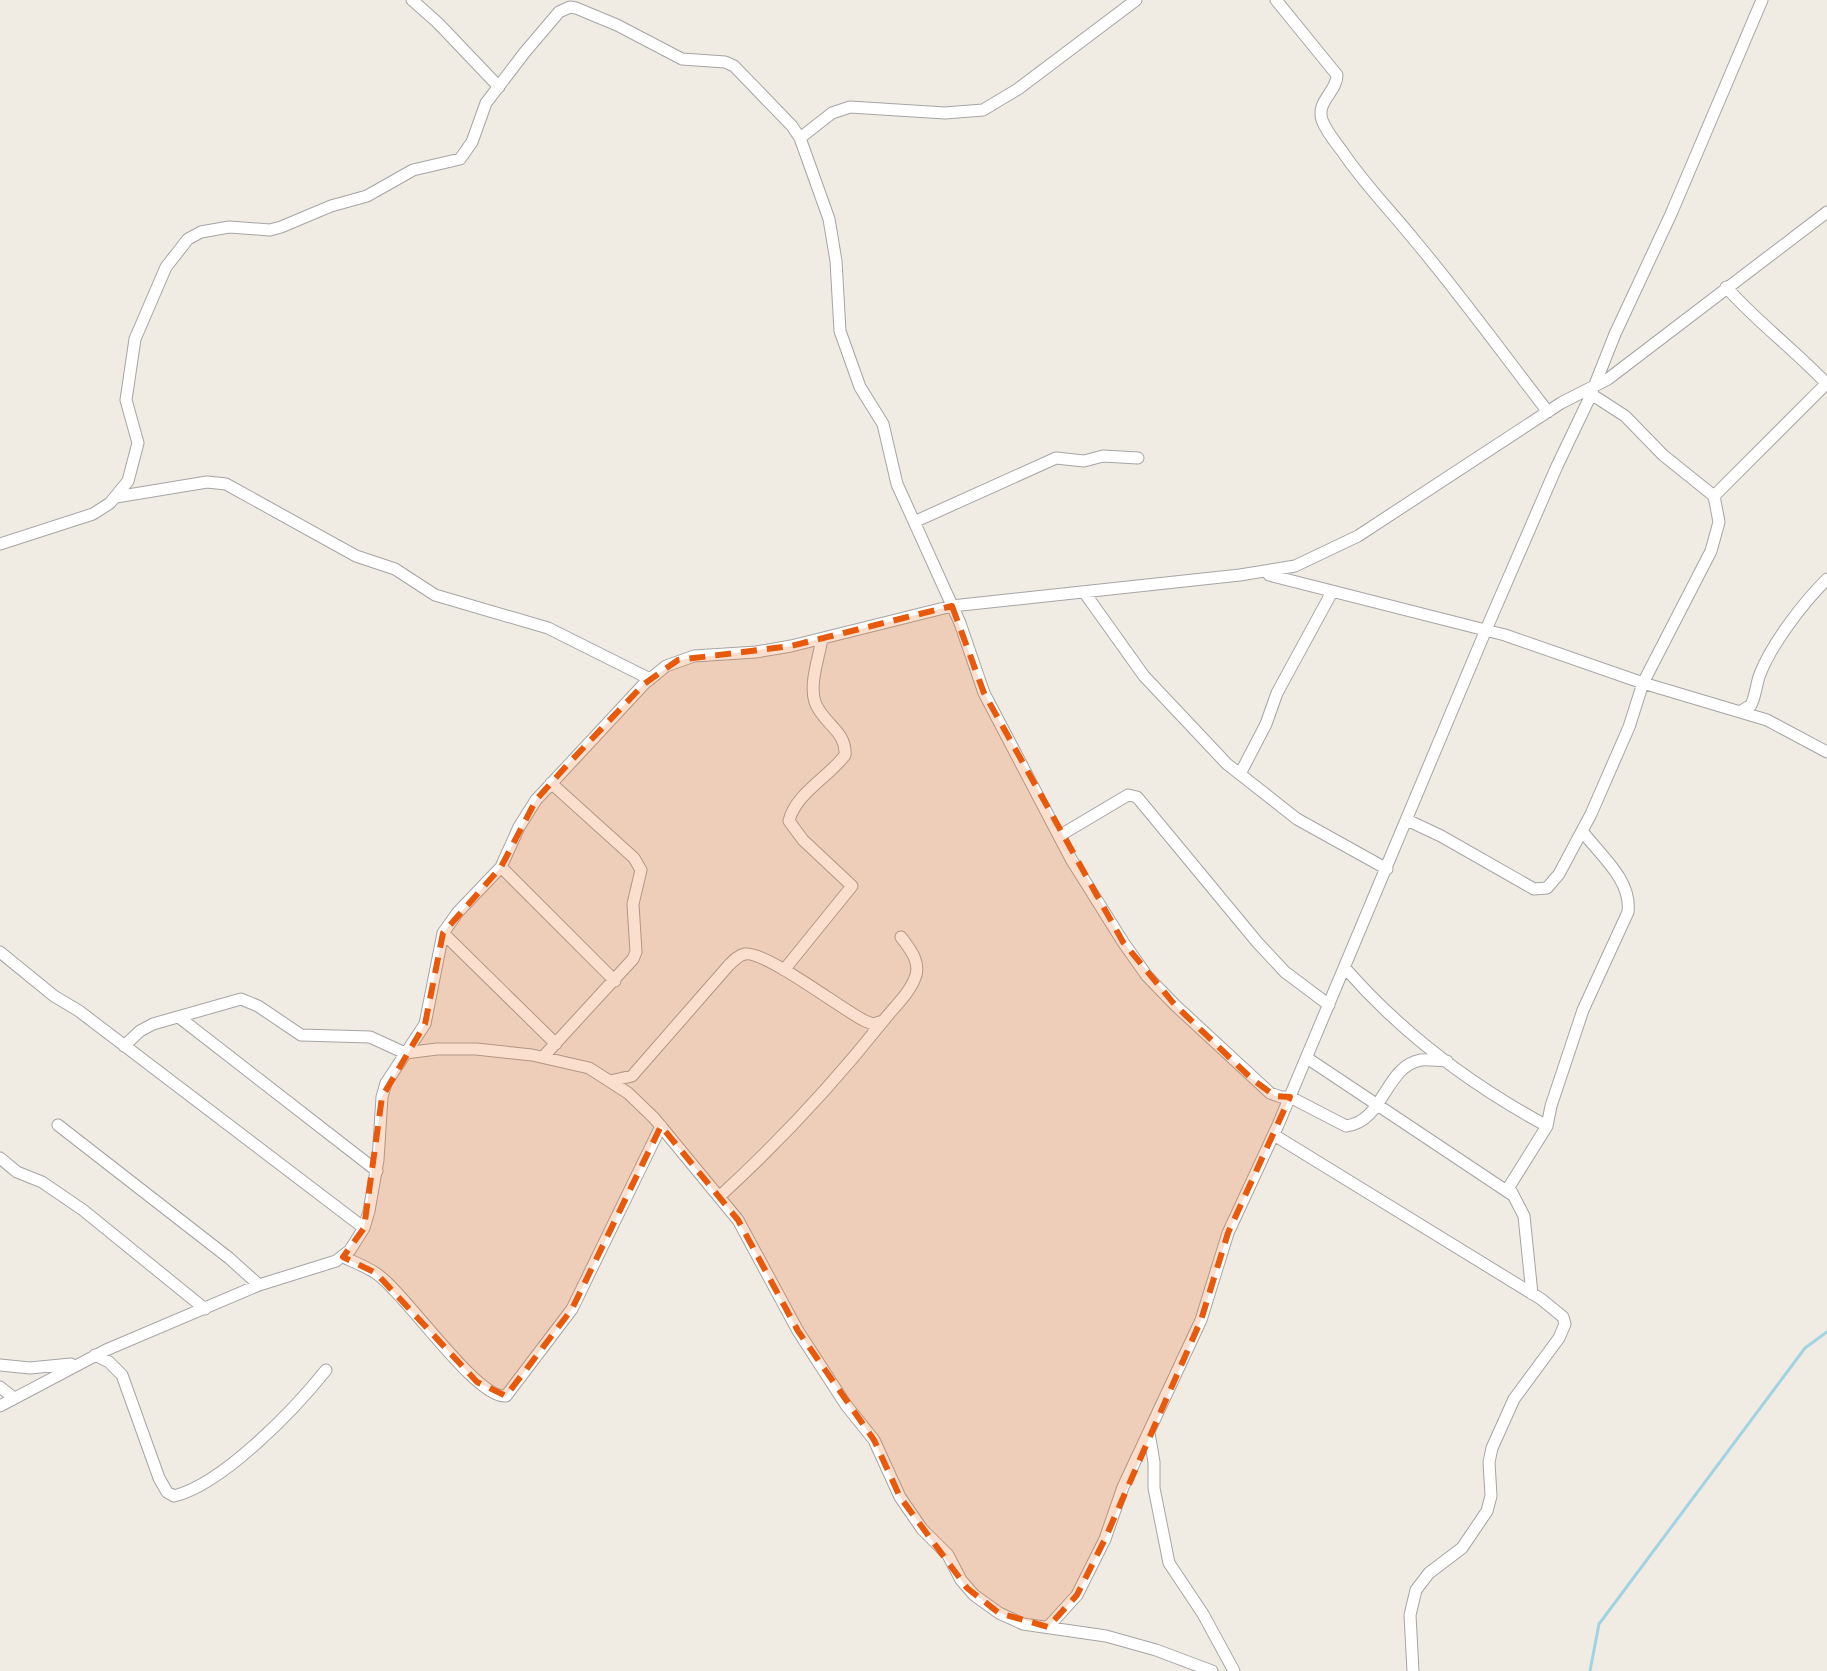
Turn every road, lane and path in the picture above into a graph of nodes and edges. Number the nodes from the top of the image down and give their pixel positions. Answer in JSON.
{"nodes":[{"id":1,"x":412,"y":0,"type":"edge"},
{"id":2,"x":563,"y":0,"type":"edge"},
{"id":3,"x":1136,"y":0,"type":"edge"},
{"id":4,"x":1276,"y":0,"type":"edge"},
{"id":5,"x":1762,"y":0,"type":"edge"},
{"id":6,"x":576,"y":8,"type":"junction"},
{"id":7,"x":499,"y":87,"type":"junction"},
{"id":8,"x":800,"y":138,"type":"junction"},
{"id":9,"x":1827,"y":212,"type":"edge"},
{"id":10,"x":1726,"y":287,"type":"junction"},
{"id":11,"x":1827,"y":384,"type":"edge"},
{"id":12,"x":1593,"y":390,"type":"junction"},
{"id":13,"x":1548,"y":412,"type":"junction"},
{"id":14,"x":1138,"y":458,"type":"dead end"},
{"id":15,"x":1714,"y":496,"type":"junction"},
{"id":16,"x":116,"y":497,"type":"junction"},
{"id":17,"x":914,"y":522,"type":"junction"},
{"id":18,"x":0,"y":544,"type":"edge"},
{"id":19,"x":1256,"y":573,"type":"junction"},
{"id":20,"x":1827,"y":579,"type":"edge"},
{"id":21,"x":1084,"y":592,"type":"junction"},
{"id":22,"x":1332,"y":592,"type":"junction"},
{"id":23,"x":952,"y":606,"type":"junction"},
{"id":24,"x":1485,"y":632,"type":"junction"},
{"id":25,"x":822,"y":639,"type":"junction"},
{"id":26,"x":650,"y":679,"type":"junction"},
{"id":27,"x":1643,"y":683,"type":"junction"},
{"id":28,"x":1740,"y":712,"type":"junction"},
{"id":29,"x":1827,"y":752,"type":"edge"},
{"id":30,"x":1240,"y":774,"type":"junction"},
{"id":31,"x":551,"y":783,"type":"junction"},
{"id":32,"x":1407,"y":820,"type":"junction"},
{"id":33,"x":1582,"y":831,"type":"junction"},
{"id":34,"x":1059,"y":836,"type":"junction"},
{"id":35,"x":501,"y":867,"type":"junction"},
{"id":36,"x":1387,"y":869,"type":"junction"},
{"id":37,"x":443,"y":933,"type":"junction"},
{"id":38,"x":901,"y":937,"type":"dead end"},
{"id":39,"x":0,"y":952,"type":"edge"},
{"id":40,"x":1345,"y":968,"type":"junction"},
{"id":41,"x":784,"y":970,"type":"junction"},
{"id":42,"x":615,"y":981,"type":"junction"},
{"id":43,"x":1329,"y":1005,"type":"junction"},
{"id":44,"x":180,"y":1018,"type":"junction"},
{"id":45,"x":883,"y":1021,"type":"junction"},
{"id":46,"x":556,"y":1044,"type":"junction"},
{"id":47,"x":124,"y":1046,"type":"junction"},
{"id":48,"x":405,"y":1053,"type":"junction"},
{"id":49,"x":543,"y":1057,"type":"junction"},
{"id":50,"x":1307,"y":1058,"type":"junction"},
{"id":51,"x":1447,"y":1061,"type":"junction"},
{"id":52,"x":610,"y":1081,"type":"junction"},
{"id":53,"x":1290,"y":1097,"type":"junction"},
{"id":54,"x":1377,"y":1105,"type":"junction"},
{"id":55,"x":58,"y":1125,"type":"dead end"},
{"id":56,"x":661,"y":1126,"type":"junction"},
{"id":57,"x":1547,"y":1126,"type":"junction"},
{"id":58,"x":1274,"y":1135,"type":"junction"},
{"id":59,"x":0,"y":1158,"type":"edge"},
{"id":60,"x":377,"y":1171,"type":"junction"},
{"id":61,"x":1511,"y":1194,"type":"junction"},
{"id":62,"x":720,"y":1196,"type":"junction"},
{"id":63,"x":364,"y":1228,"type":"junction"},
{"id":64,"x":343,"y":1257,"type":"junction"},
{"id":65,"x":259,"y":1285,"type":"junction"},
{"id":66,"x":1532,"y":1294,"type":"junction"},
{"id":67,"x":205,"y":1309,"type":"junction"},
{"id":68,"x":95,"y":1355,"type":"junction"},
{"id":69,"x":76,"y":1363,"type":"junction"},
{"id":70,"x":0,"y":1365,"type":"edge"},
{"id":71,"x":326,"y":1370,"type":"dead end"},
{"id":72,"x":0,"y":1387,"type":"edge"},
{"id":73,"x":14,"y":1398,"type":"junction"},
{"id":74,"x":0,"y":1406,"type":"edge"},
{"id":75,"x":1149,"y":1433,"type":"junction"},
{"id":76,"x":1048,"y":1627,"type":"junction"},
{"id":77,"x":1212,"y":1671,"type":"edge"},
{"id":78,"x":1234,"y":1671,"type":"edge"},
{"id":79,"x":1413,"y":1671,"type":"edge"}],
"edges":[{"from":1,"to":7,"type":"street"},
{"from":2,"to":6,"type":"street"},
{"from":3,"to":8,"type":"street"},
{"from":4,"to":13,"type":"street"},
{"from":5,"to":12,"type":"street"},
{"from":6,"to":7,"type":"street"},
{"from":6,"to":8,"type":"street"},
{"from":7,"to":16,"type":"street"},
{"from":8,"to":17,"type":"street"},
{"from":9,"to":10,"type":"street"},
{"from":10,"to":11,"type":"street"},
{"from":10,"to":12,"type":"street"},
{"from":11,"to":15,"type":"street"},
{"from":12,"to":13,"type":"street"},
{"from":12,"to":15,"type":"street"},
{"from":12,"to":24,"type":"street"},
{"from":13,"to":19,"type":"street"},
{"from":14,"to":17,"type":"street"},
{"from":15,"to":27,"type":"street"},
{"from":16,"to":18,"type":"street"},
{"from":16,"to":26,"type":"street"},
{"from":17,"to":23,"type":"street"},
{"from":19,"to":21,"type":"street"},
{"from":19,"to":22,"type":"street"},
{"from":20,"to":28,"type":"street"},
{"from":21,"to":23,"type":"street"},
{"from":21,"to":30,"type":"street"},
{"from":22,"to":24,"type":"street"},
{"from":22,"to":30,"type":"street"},
{"from":23,"to":25,"type":"street"},
{"from":23,"to":34,"type":"street"},
{"from":24,"to":27,"type":"street"},
{"from":24,"to":32,"type":"street"},
{"from":25,"to":26,"type":"street"},
{"from":25,"to":41,"type":"street"},
{"from":26,"to":31,"type":"street"},
{"from":27,"to":28,"type":"street"},
{"from":27,"to":33,"type":"street"},
{"from":28,"to":29,"type":"street"},
{"from":30,"to":36,"type":"street"},
{"from":31,"to":35,"type":"street"},
{"from":31,"to":42,"type":"street"},
{"from":32,"to":33,"type":"street"},
{"from":32,"to":36,"type":"street"},
{"from":33,"to":57,"type":"street"},
{"from":34,"to":43,"type":"street"},
{"from":34,"to":53,"type":"street"},
{"from":35,"to":37,"type":"street"},
{"from":35,"to":42,"type":"street"},
{"from":36,"to":40,"type":"street"},
{"from":37,"to":46,"type":"street"},
{"from":37,"to":48,"type":"street"},
{"from":38,"to":45,"type":"street"},
{"from":39,"to":47,"type":"street"},
{"from":40,"to":43,"type":"street"},
{"from":40,"to":51,"type":"street"},
{"from":41,"to":45,"type":"street"},
{"from":41,"to":52,"type":"street"},
{"from":42,"to":46,"type":"street"},
{"from":43,"to":50,"type":"street"},
{"from":44,"to":47,"type":"street"},
{"from":44,"to":48,"type":"street"},
{"from":44,"to":60,"type":"street"},
{"from":45,"to":62,"type":"street"},
{"from":46,"to":49,"type":"street"},
{"from":47,"to":63,"type":"street"},
{"from":48,"to":49,"type":"street"},
{"from":48,"to":60,"type":"street"},
{"from":49,"to":52,"type":"street"},
{"from":50,"to":53,"type":"street"},
{"from":50,"to":54,"type":"street"},
{"from":51,"to":54,"type":"street"},
{"from":51,"to":57,"type":"street"},
{"from":52,"to":56,"type":"street"},
{"from":53,"to":54,"type":"street"},
{"from":53,"to":58,"type":"street"},
{"from":54,"to":61,"type":"street"},
{"from":55,"to":65,"type":"street"},
{"from":56,"to":62,"type":"street"},
{"from":56,"to":64,"type":"street"},
{"from":57,"to":61,"type":"street"},
{"from":58,"to":66,"type":"street"},
{"from":58,"to":75,"type":"street"},
{"from":59,"to":67,"type":"street"},
{"from":60,"to":63,"type":"street"},
{"from":61,"to":66,"type":"street"},
{"from":62,"to":76,"type":"street"},
{"from":63,"to":64,"type":"street"},
{"from":64,"to":65,"type":"street"},
{"from":65,"to":67,"type":"street"},
{"from":66,"to":79,"type":"street"},
{"from":67,"to":68,"type":"street"},
{"from":68,"to":69,"type":"street"},
{"from":68,"to":71,"type":"street"},
{"from":69,"to":70,"type":"street"},
{"from":69,"to":73,"type":"street"},
{"from":72,"to":73,"type":"street"},
{"from":73,"to":74,"type":"street"},
{"from":75,"to":76,"type":"street"},
{"from":75,"to":78,"type":"street"},
{"from":76,"to":77,"type":"street"}]}
